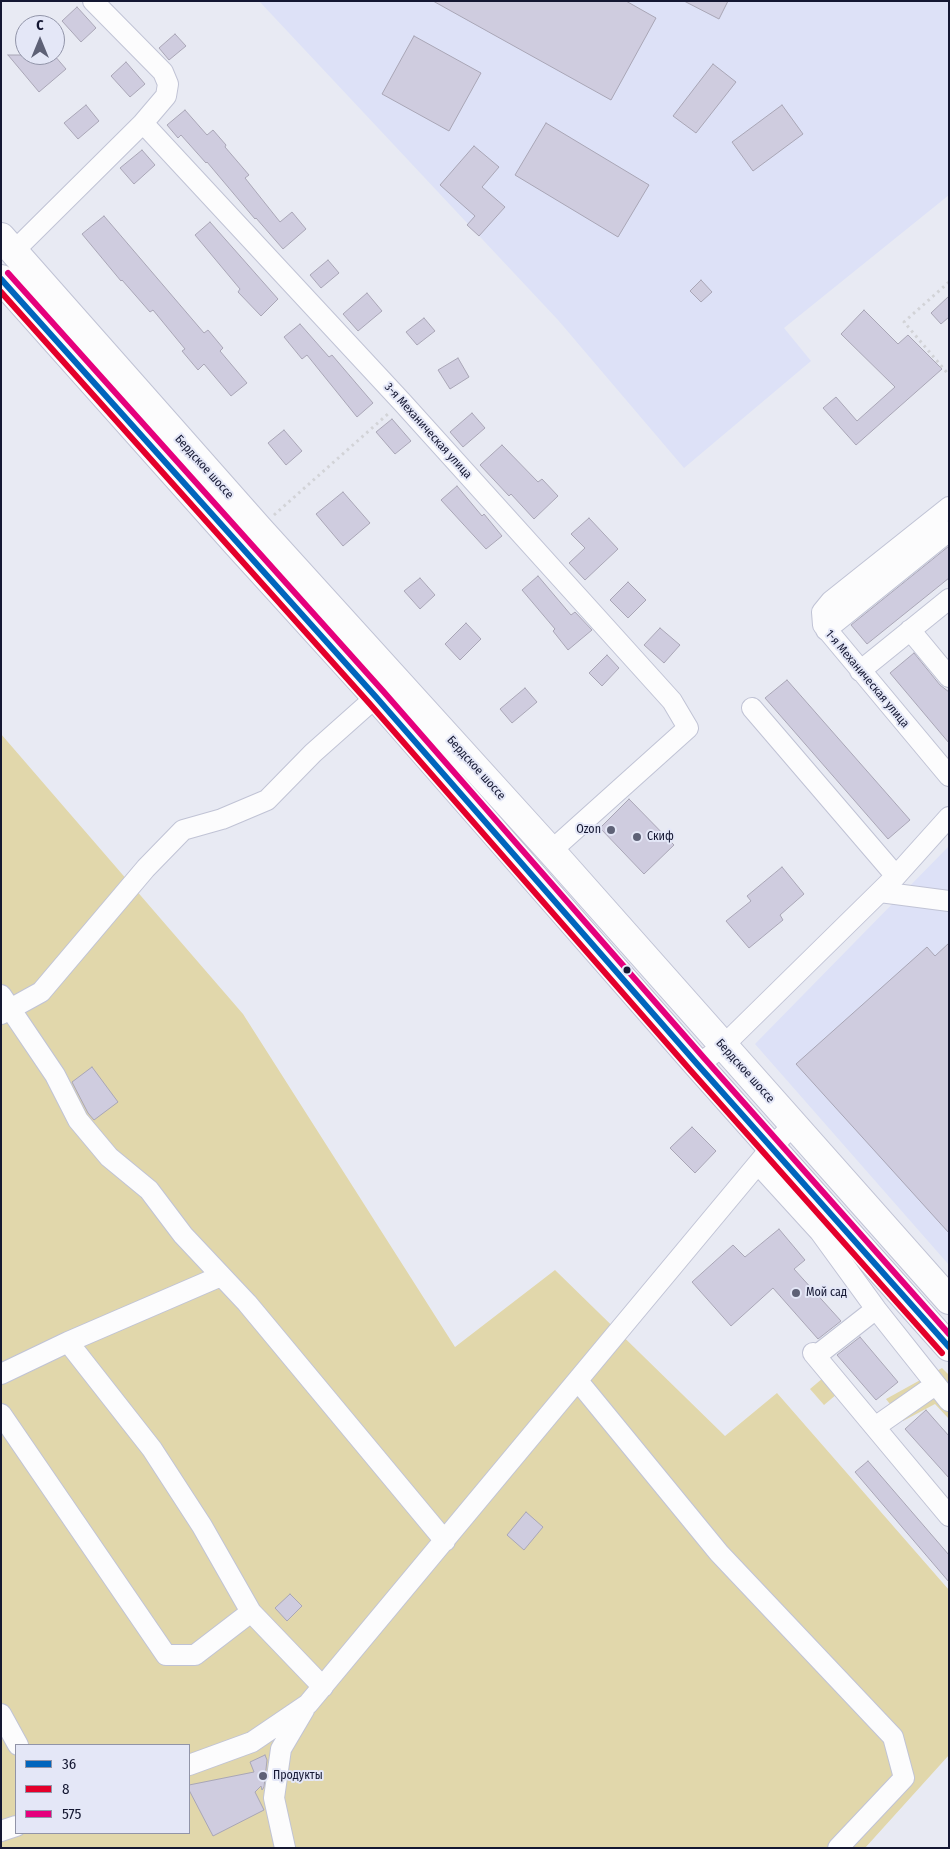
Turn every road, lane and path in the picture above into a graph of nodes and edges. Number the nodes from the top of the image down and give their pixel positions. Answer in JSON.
{"nodes":[{"id":1,"x":92,"y":1,"type":"edge"},
{"id":2,"x":143,"y":123,"type":"junction"},
{"id":3,"x":7,"y":244,"type":"edge"},
{"id":4,"x":1,"y":279,"type":"edge"},
{"id":5,"x":949,"y":282,"type":"edge"},
{"id":6,"x":949,"y":375,"type":"edge"},
{"id":7,"x":402,"y":402,"type":"junction"},
{"id":8,"x":947,"y":512,"type":"edge"},
{"id":9,"x":259,"y":529,"type":"junction"},
{"id":10,"x":949,"y":531,"type":"edge"},
{"id":11,"x":949,"y":599,"type":"edge"},
{"id":12,"x":826,"y":630,"type":"junction"},
{"id":13,"x":910,"y":630,"type":"junction"},
{"id":14,"x":860,"y":671,"type":"junction"},
{"id":15,"x":949,"y":676,"type":"edge"},
{"id":16,"x":376,"y":697,"type":"junction"},
{"id":17,"x":752,"y":708,"type":"dead end"},
{"id":18,"x":949,"y":776,"type":"edge"},
{"id":19,"x":949,"y":817,"type":"edge"},
{"id":20,"x":551,"y":851,"type":"junction"},
{"id":21,"x":896,"y":876,"type":"junction"},
{"id":22,"x":880,"y":892,"type":"junction"},
{"id":23,"x":949,"y":901,"type":"edge"},
{"id":24,"x":4,"y":1006,"type":"edge"},
{"id":25,"x":723,"y":1046,"type":"junction"},
{"id":26,"x":698,"y":1065,"type":"junction"},
{"id":27,"x":793,"y":1125,"type":"junction"},
{"id":28,"x":764,"y":1156,"type":"junction"},
{"id":29,"x":221,"y":1276,"type":"junction"},
{"id":30,"x":949,"y":1300,"type":"edge"},
{"id":31,"x":876,"y":1309,"type":"junction"},
{"id":32,"x":68,"y":1342,"type":"junction"},
{"id":33,"x":949,"y":1347,"type":"edge"},
{"id":34,"x":1,"y":1374,"type":"edge"},
{"id":35,"x":578,"y":1381,"type":"junction"},
{"id":36,"x":935,"y":1385,"type":"junction"},
{"id":37,"x":949,"y":1400,"type":"edge"},
{"id":38,"x":1,"y":1414,"type":"edge"},
{"id":39,"x":875,"y":1427,"type":"junction"},
{"id":40,"x":946,"y":1506,"type":"edge"},
{"id":41,"x":444,"y":1541,"type":"junction"},
{"id":42,"x":251,"y":1612,"type":"junction"},
{"id":43,"x":323,"y":1687,"type":"junction"},
{"id":44,"x":308,"y":1704,"type":"junction"},
{"id":45,"x":1,"y":1714,"type":"edge"},
{"id":46,"x":17,"y":1744,"type":"edge"},
{"id":47,"x":190,"y":1765,"type":"edge"},
{"id":48,"x":15,"y":1826,"type":"edge"},
{"id":49,"x":1,"y":1831,"type":"edge"},
{"id":50,"x":285,"y":1848,"type":"edge"},
{"id":51,"x":838,"y":1848,"type":"edge"}],
"edges":[{"from":1,"to":2,"type":"street"},
{"from":2,"to":3,"type":"street"},
{"from":2,"to":7,"type":"street","name":"3-я Механическая улица"},
{"from":3,"to":9,"type":"highway","name":"Бердское шоссе"},
{"from":4,"to":16,"type":"highway"},
{"from":5,"to":6,"type":"path"},
{"from":7,"to":9,"type":"path"},
{"from":7,"to":20,"type":"street","name":"3-я Механическая улица"},
{"from":8,"to":12,"type":"street","name":"1-я Механическая улица"},
{"from":9,"to":20,"type":"highway","name":"Бердское шоссе"},
{"from":10,"to":12,"type":"street"},
{"from":11,"to":13,"type":"street"},
{"from":12,"to":14,"type":"street","name":"1-я Механическая улица"},
{"from":13,"to":14,"type":"street"},
{"from":13,"to":15,"type":"street"},
{"from":14,"to":18,"type":"street","name":"1-я Механическая улица"},
{"from":16,"to":24,"type":"street"},
{"from":16,"to":26,"type":"highway"},
{"from":17,"to":21,"type":"street"},
{"from":19,"to":21,"type":"street"},
{"from":20,"to":25,"type":"highway","name":"Бердское шоссе"},
{"from":21,"to":22,"type":"street"},
{"from":22,"to":23,"type":"street"},
{"from":22,"to":25,"type":"street"},
{"from":24,"to":29,"type":"street"},
{"from":25,"to":26,"type":"street"},
{"from":25,"to":27,"type":"highway","name":"Бердское шоссе"},
{"from":26,"to":28,"type":"highway"},
{"from":27,"to":28,"type":"street"},
{"from":27,"to":30,"type":"highway","name":"Бердское шоссе"},
{"from":28,"to":31,"type":"street"},
{"from":28,"to":33,"type":"highway"},
{"from":28,"to":35,"type":"street"},
{"from":29,"to":32,"type":"street"},
{"from":29,"to":41,"type":"street"},
{"from":31,"to":36,"type":"street"},
{"from":31,"to":39,"type":"street"},
{"from":32,"to":34,"type":"street"},
{"from":32,"to":42,"type":"street"},
{"from":35,"to":41,"type":"street"},
{"from":35,"to":51,"type":"street"},
{"from":36,"to":37,"type":"street"},
{"from":36,"to":39,"type":"street"},
{"from":38,"to":42,"type":"street"},
{"from":39,"to":40,"type":"street"},
{"from":41,"to":43,"type":"street"},
{"from":42,"to":43,"type":"street"},
{"from":43,"to":44,"type":"street"},
{"from":44,"to":47,"type":"street"},
{"from":44,"to":50,"type":"street"},
{"from":45,"to":46,"type":"street"},
{"from":48,"to":49,"type":"street"}]}
